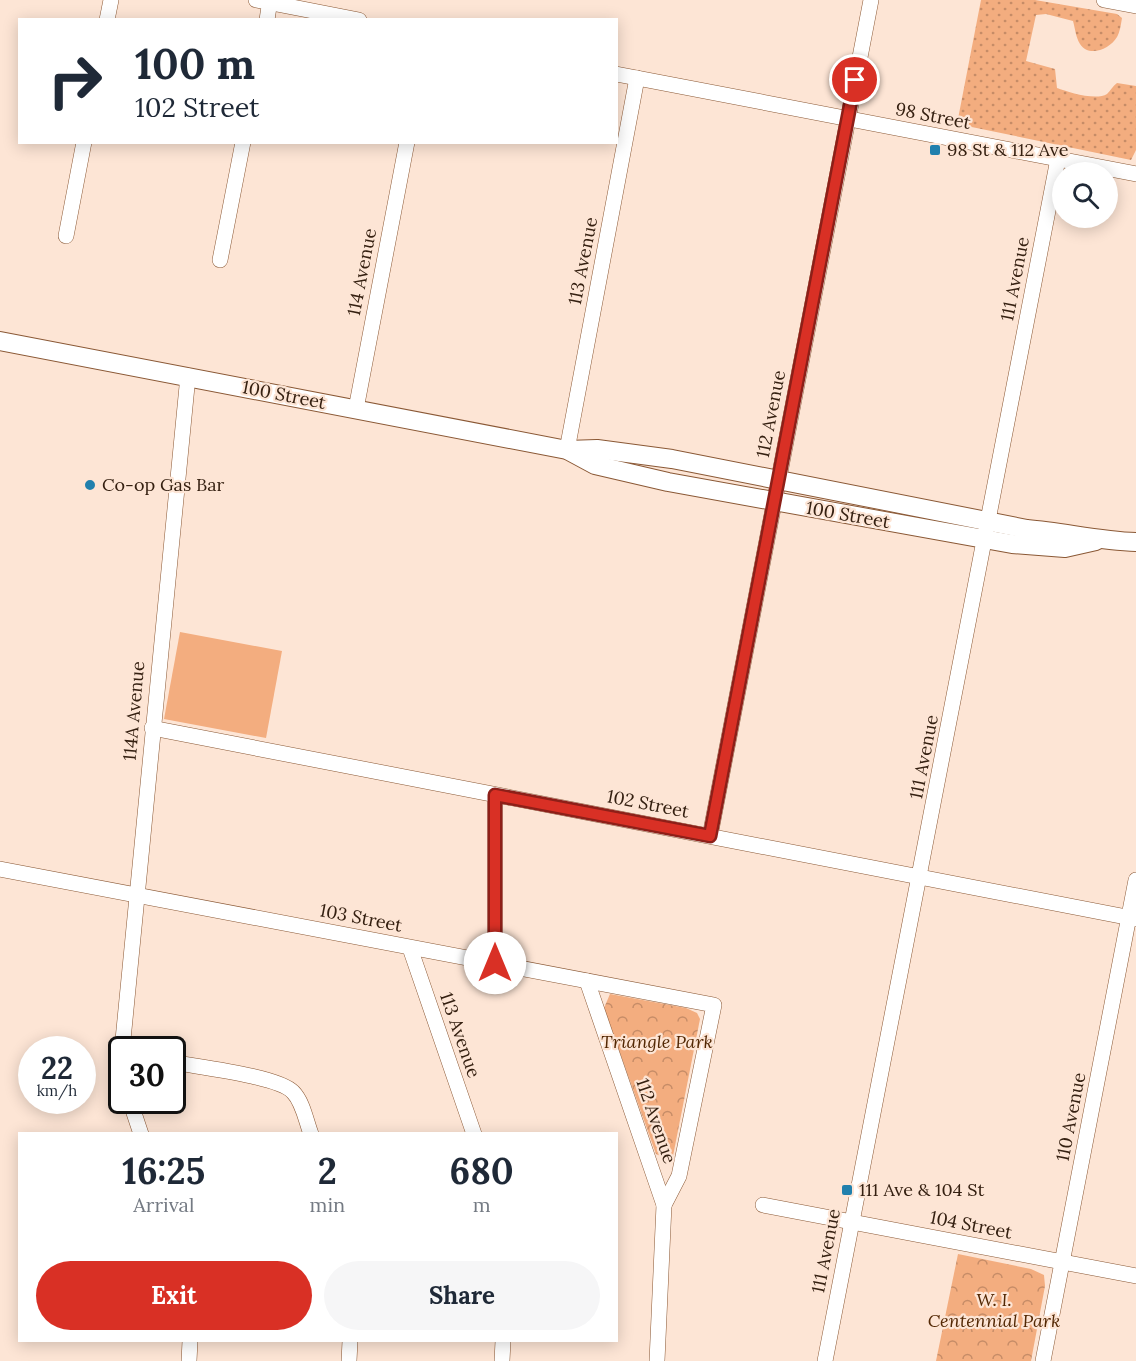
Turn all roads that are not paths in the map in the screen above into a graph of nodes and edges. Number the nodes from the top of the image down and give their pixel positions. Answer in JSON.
{"nodes":[{"id":1,"x":111,"y":0,"type":"edge"},
{"id":2,"x":871,"y":0,"type":"edge"},
{"id":3,"x":1104,"y":0,"type":"edge"},
{"id":4,"x":265,"y":1,"type":"edge"},
{"id":5,"x":1136,"y":6,"type":"edge"},
{"id":6,"x":107,"y":18,"type":"edge"},
{"id":7,"x":267,"y":18,"type":"edge"},
{"id":8,"x":349,"y":18,"type":"edge"},
{"id":9,"x":618,"y":74,"type":"edge"},
{"id":10,"x":637,"y":78,"type":"junction"},
{"id":11,"x":847,"y":120,"type":"junction"},
{"id":12,"x":84,"y":144,"type":"edge"},
{"id":13,"x":243,"y":144,"type":"edge"},
{"id":14,"x":407,"y":144,"type":"edge"},
{"id":15,"x":1058,"y":159,"type":"junction"},
{"id":16,"x":1136,"y":174,"type":"edge"},
{"id":17,"x":66,"y":236,"type":"dead end"},
{"id":18,"x":220,"y":260,"type":"dead end"},
{"id":19,"x":0,"y":341,"type":"edge"},
{"id":20,"x":188,"y":376,"type":"junction"},
{"id":21,"x":356,"y":409,"type":"junction"},
{"id":22,"x":567,"y":450,"type":"junction"},
{"id":23,"x":778,"y":481,"type":"junction"},
{"id":24,"x":774,"y":501,"type":"junction"},
{"id":25,"x":988,"y":520,"type":"junction"},
{"id":26,"x":985,"y":539,"type":"junction"},
{"id":27,"x":1098,"y":541,"type":"junction"},
{"id":28,"x":1136,"y":543,"type":"edge"},
{"id":29,"x":152,"y":728,"type":"junction"},
{"id":30,"x":495,"y":795,"type":"junction"},
{"id":31,"x":710,"y":836,"type":"junction"},
{"id":32,"x":0,"y":869,"type":"edge"},
{"id":33,"x":920,"y":877,"type":"junction"},
{"id":34,"x":1136,"y":880,"type":"edge"},
{"id":35,"x":135,"y":894,"type":"junction"},
{"id":36,"x":1132,"y":919,"type":"edge"},
{"id":37,"x":410,"y":948,"type":"junction"},
{"id":38,"x":495,"y":963,"type":"junction"},
{"id":39,"x":587,"y":981,"type":"junction"},
{"id":40,"x":714,"y":1005,"type":"joint"},
{"id":41,"x":123,"y":1036,"type":"edge"},
{"id":42,"x":186,"y":1065,"type":"edge"},
{"id":43,"x":134,"y":1114,"type":"edge"},
{"id":44,"x":140,"y":1132,"type":"edge"},
{"id":45,"x":310,"y":1132,"type":"edge"},
{"id":46,"x":473,"y":1132,"type":"edge"},
{"id":47,"x":763,"y":1204,"type":"dead end"},
{"id":48,"x":664,"y":1205,"type":"junction"},
{"id":49,"x":852,"y":1222,"type":"junction"},
{"id":50,"x":1062,"y":1262,"type":"junction"},
{"id":51,"x":1136,"y":1276,"type":"edge"},
{"id":52,"x":190,"y":1342,"type":"edge"},
{"id":53,"x":350,"y":1342,"type":"edge"},
{"id":54,"x":503,"y":1342,"type":"edge"},
{"id":55,"x":189,"y":1361,"type":"edge"},
{"id":56,"x":349,"y":1361,"type":"edge"},
{"id":57,"x":502,"y":1361,"type":"edge"},
{"id":58,"x":657,"y":1361,"type":"edge"},
{"id":59,"x":825,"y":1361,"type":"edge"},
{"id":60,"x":1043,"y":1361,"type":"edge"}],
"edges":[{"from":1,"to":6,"type":"street"},
{"from":2,"to":11,"type":"street","name":"112 Avenue"},
{"from":3,"to":5,"type":"street"},
{"from":4,"to":7,"type":"street"},
{"from":4,"to":8,"type":"street"},
{"from":9,"to":10,"type":"street","name":"98 Street"},
{"from":10,"to":11,"type":"street","name":"98 Street"},
{"from":10,"to":22,"type":"street","name":"113 Avenue"},
{"from":11,"to":15,"type":"street","name":"98 Street"},
{"from":11,"to":23,"type":"street","name":"112 Avenue"},
{"from":12,"to":17,"type":"street"},
{"from":13,"to":18,"type":"street"},
{"from":14,"to":21,"type":"street","name":"114 Avenue"},
{"from":15,"to":16,"type":"street","name":"98 Street"},
{"from":15,"to":25,"type":"street","name":"111 Avenue"},
{"from":19,"to":20,"type":"main road","name":"100 Street"},
{"from":20,"to":21,"type":"main road","name":"100 Street"},
{"from":20,"to":29,"type":"street","name":"114A Avenue"},
{"from":21,"to":22,"type":"main road","name":"100 Street"},
{"from":22,"to":23,"type":"main road","name":"100 Street"},
{"from":22,"to":24,"type":"main road","name":"100 Street"},
{"from":23,"to":24,"type":"street","name":"112 Avenue"},
{"from":23,"to":25,"type":"main road","name":"100 Street"},
{"from":24,"to":26,"type":"main road","name":"100 Street"},
{"from":24,"to":31,"type":"street","name":"112 Avenue"},
{"from":25,"to":26,"type":"street","name":"111 Avenue"},
{"from":25,"to":27,"type":"main road","name":"100 Street"},
{"from":26,"to":27,"type":"main road","name":"100 Street"},
{"from":26,"to":33,"type":"street","name":"111 Avenue"},
{"from":27,"to":28,"type":"main road","name":"100 Street"},
{"from":29,"to":30,"type":"street","name":"102 Street"},
{"from":29,"to":35,"type":"street","name":"114A Avenue"},
{"from":30,"to":31,"type":"street","name":"102 Street"},
{"from":30,"to":38,"type":"street"},
{"from":31,"to":33,"type":"street","name":"102 Street"},
{"from":32,"to":35,"type":"street","name":"103 Street"},
{"from":33,"to":36,"type":"street","name":"102 Street"},
{"from":33,"to":49,"type":"street","name":"111 Avenue"},
{"from":34,"to":36,"type":"street","name":"110 Avenue"},
{"from":35,"to":37,"type":"street","name":"103 Street"},
{"from":35,"to":41,"type":"street","name":"114A Avenue"},
{"from":36,"to":50,"type":"street","name":"110 Avenue"},
{"from":37,"to":38,"type":"street","name":"103 Street"},
{"from":37,"to":46,"type":"street","name":"113 Avenue"},
{"from":38,"to":39,"type":"street","name":"103 Street"},
{"from":39,"to":40,"type":"street","name":"103 Street"},
{"from":39,"to":48,"type":"street","name":"112 Avenue"},
{"from":40,"to":48,"type":"street","name":"112 Avenue"},
{"from":42,"to":45,"type":"street"},
{"from":43,"to":44,"type":"street"},
{"from":47,"to":49,"type":"street","name":"104 Street"},
{"from":48,"to":58,"type":"street","name":"112 Avenue"},
{"from":49,"to":50,"type":"street","name":"104 Street"},
{"from":49,"to":59,"type":"street","name":"111 Avenue"},
{"from":50,"to":51,"type":"street","name":"104 Street"},
{"from":50,"to":60,"type":"street","name":"110 Avenue"},
{"from":52,"to":55,"type":"street"},
{"from":53,"to":56,"type":"street"},
{"from":54,"to":57,"type":"street"}]}
